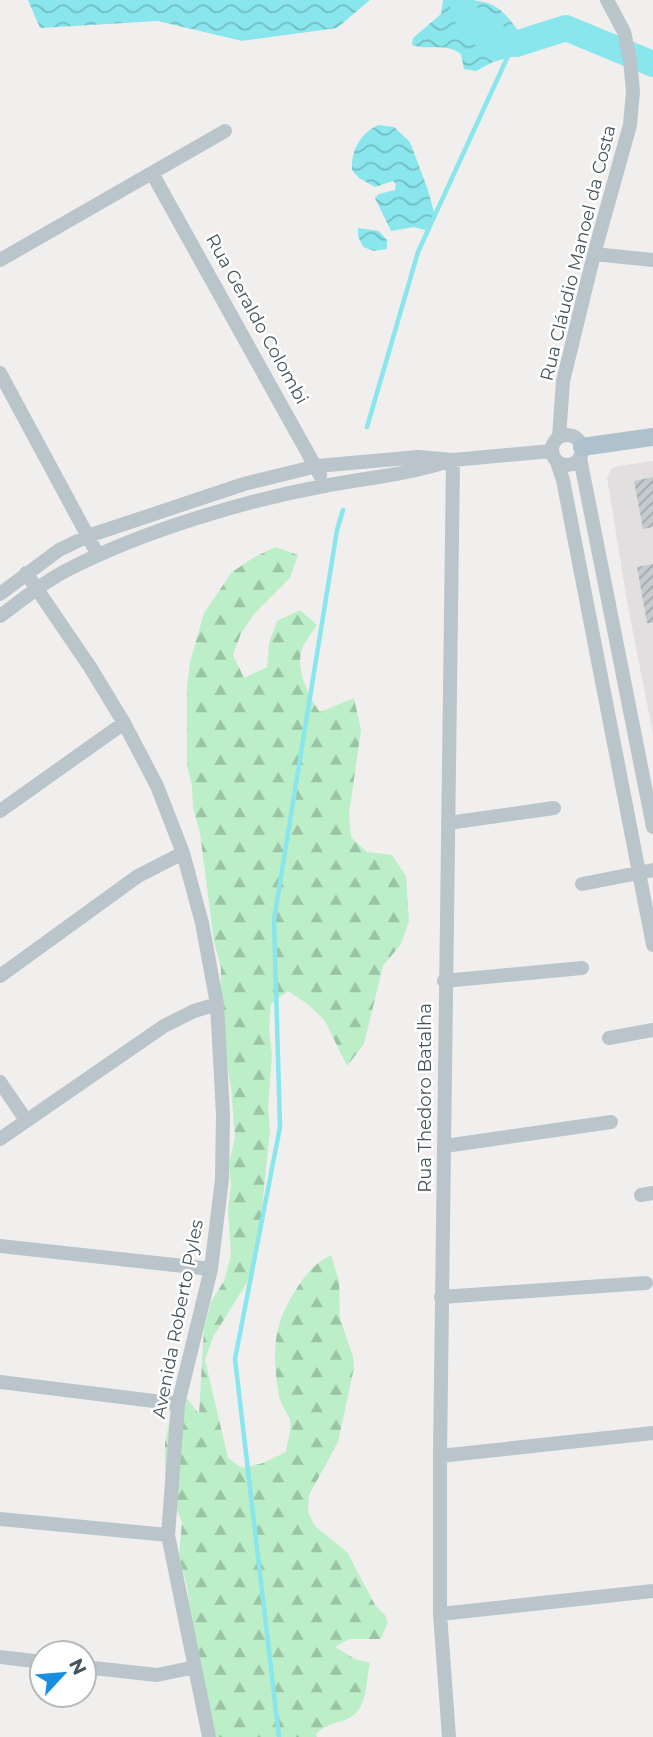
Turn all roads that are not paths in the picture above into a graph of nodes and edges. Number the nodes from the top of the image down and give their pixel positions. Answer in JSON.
{"nodes":[{"id":1,"x":607,"y":0,"type":"edge"},
{"id":2,"x":225,"y":131,"type":"dead end"},
{"id":3,"x":152,"y":173,"type":"junction"},
{"id":4,"x":594,"y":254,"type":"junction"},
{"id":5,"x":0,"y":260,"type":"edge"},
{"id":6,"x":653,"y":260,"type":"edge"},
{"id":7,"x":0,"y":373,"type":"edge"},
{"id":8,"x":559,"y":437,"type":"junction"},
{"id":9,"x":653,"y":437,"type":"edge"},
{"id":10,"x":581,"y":453,"type":"junction"},
{"id":11,"x":554,"y":457,"type":"junction"},
{"id":12,"x":453,"y":460,"type":"junction"},
{"id":13,"x":317,"y":467,"type":"junction"},
{"id":14,"x":324,"y":485,"type":"junction"},
{"id":15,"x":88,"y":536,"type":"junction"},
{"id":16,"x":98,"y":555,"type":"junction"},
{"id":17,"x":26,"y":573,"type":"junction"},
{"id":18,"x":37,"y":588,"type":"junction"},
{"id":19,"x":0,"y":594,"type":"edge"},
{"id":20,"x":0,"y":616,"type":"edge"},
{"id":21,"x":124,"y":723,"type":"junction"},
{"id":22,"x":647,"y":766,"type":"edge"},
{"id":23,"x":619,"y":770,"type":"junction"},
{"id":24,"x":554,"y":808,"type":"dead end"},
{"id":25,"x":0,"y":811,"type":"edge"},
{"id":26,"x":448,"y":823,"type":"junction"},
{"id":27,"x":653,"y":827,"type":"edge"},
{"id":28,"x":183,"y":853,"type":"junction"},
{"id":29,"x":646,"y":872,"type":"edge"},
{"id":30,"x":582,"y":884,"type":"dead end"},
{"id":31,"x":653,"y":944,"type":"edge"},
{"id":32,"x":582,"y":968,"type":"dead end"},
{"id":33,"x":0,"y":976,"type":"edge"},
{"id":34,"x":444,"y":981,"type":"junction"},
{"id":35,"x":217,"y":1004,"type":"junction"},
{"id":36,"x":653,"y":1030,"type":"edge"},
{"id":37,"x":610,"y":1038,"type":"dead end"},
{"id":38,"x":0,"y":1082,"type":"edge"},
{"id":39,"x":26,"y":1120,"type":"junction"},
{"id":40,"x":611,"y":1122,"type":"dead end"},
{"id":41,"x":0,"y":1139,"type":"edge"},
{"id":42,"x":445,"y":1146,"type":"junction"},
{"id":43,"x":0,"y":1246,"type":"edge"},
{"id":44,"x":211,"y":1269,"type":"junction"},
{"id":45,"x":646,"y":1283,"type":"dead end"},
{"id":46,"x":441,"y":1297,"type":"junction"},
{"id":47,"x":0,"y":1382,"type":"edge"},
{"id":48,"x":178,"y":1404,"type":"junction"},
{"id":49,"x":653,"y":1433,"type":"edge"},
{"id":50,"x":440,"y":1456,"type":"junction"},
{"id":51,"x":0,"y":1519,"type":"edge"},
{"id":52,"x":168,"y":1535,"type":"junction"},
{"id":53,"x":653,"y":1591,"type":"edge"},
{"id":54,"x":440,"y":1614,"type":"junction"},
{"id":55,"x":0,"y":1657,"type":"edge"},
{"id":56,"x":28,"y":1660,"type":"edge"},
{"id":57,"x":195,"y":1667,"type":"junction"},
{"id":58,"x":98,"y":1669,"type":"edge"},
{"id":59,"x":209,"y":1737,"type":"edge"},
{"id":60,"x":449,"y":1737,"type":"edge"}],
"edges":[{"from":1,"to":4,"type":"street","name":"Rua Cláudio Manoel da Costa"},
{"from":2,"to":3,"type":"street"},
{"from":3,"to":5,"type":"street"},
{"from":3,"to":13,"type":"street","name":"Rua Geraldo Colombi"},
{"from":4,"to":6,"type":"street"},
{"from":4,"to":8,"type":"street","name":"Rua Cláudio Manoel da Costa"},
{"from":7,"to":15,"type":"street"},
{"from":8,"to":10,"type":"street"},
{"from":8,"to":11,"type":"street"},
{"from":9,"to":10,"type":"main road"},
{"from":10,"to":11,"type":"street"},
{"from":10,"to":22,"type":"street"},
{"from":11,"to":12,"type":"street"},
{"from":11,"to":23,"type":"street"},
{"from":12,"to":13,"type":"street"},
{"from":12,"to":14,"type":"street"},
{"from":12,"to":26,"type":"street","name":"Rua Thedoro Batalha"},
{"from":13,"to":14,"type":"street","name":"Rua Geraldo Colombi"},
{"from":13,"to":15,"type":"street"},
{"from":14,"to":16,"type":"street"},
{"from":15,"to":16,"type":"street"},
{"from":15,"to":17,"type":"street"},
{"from":16,"to":18,"type":"street"},
{"from":17,"to":18,"type":"street","name":"Avenida Roberto Pyles"},
{"from":17,"to":19,"type":"street"},
{"from":18,"to":20,"type":"street"},
{"from":18,"to":21,"type":"street","name":"Avenida Roberto Pyles"},
{"from":21,"to":25,"type":"street"},
{"from":21,"to":28,"type":"street","name":"Avenida Roberto Pyles"},
{"from":22,"to":23,"type":"street"},
{"from":22,"to":27,"type":"street"},
{"from":23,"to":29,"type":"street"},
{"from":24,"to":26,"type":"street"},
{"from":26,"to":34,"type":"street","name":"Rua Thedoro Batalha"},
{"from":28,"to":33,"type":"street"},
{"from":28,"to":35,"type":"street","name":"Avenida Roberto Pyles"},
{"from":29,"to":30,"type":"street"},
{"from":29,"to":31,"type":"street"},
{"from":32,"to":34,"type":"street"},
{"from":34,"to":42,"type":"street","name":"Rua Thedoro Batalha"},
{"from":35,"to":39,"type":"street"},
{"from":35,"to":44,"type":"street","name":"Avenida Roberto Pyles"},
{"from":36,"to":37,"type":"street"},
{"from":38,"to":39,"type":"street"},
{"from":39,"to":41,"type":"street"},
{"from":40,"to":42,"type":"street"},
{"from":42,"to":46,"type":"street","name":"Rua Thedoro Batalha"},
{"from":43,"to":44,"type":"street"},
{"from":44,"to":48,"type":"street","name":"Avenida Roberto Pyles"},
{"from":45,"to":46,"type":"street"},
{"from":46,"to":50,"type":"street","name":"Rua Thedoro Batalha"},
{"from":47,"to":48,"type":"street"},
{"from":48,"to":52,"type":"street","name":"Avenida Roberto Pyles"},
{"from":49,"to":50,"type":"street"},
{"from":50,"to":54,"type":"street","name":"Rua Thedoro Batalha"},
{"from":51,"to":52,"type":"street"},
{"from":52,"to":57,"type":"street","name":"Avenida Roberto Pyles"},
{"from":53,"to":54,"type":"street"},
{"from":54,"to":60,"type":"street","name":"Rua Thedoro Batalha"},
{"from":55,"to":56,"type":"street"},
{"from":57,"to":58,"type":"street"},
{"from":57,"to":59,"type":"street","name":"Avenida Roberto Pyles"}]}
